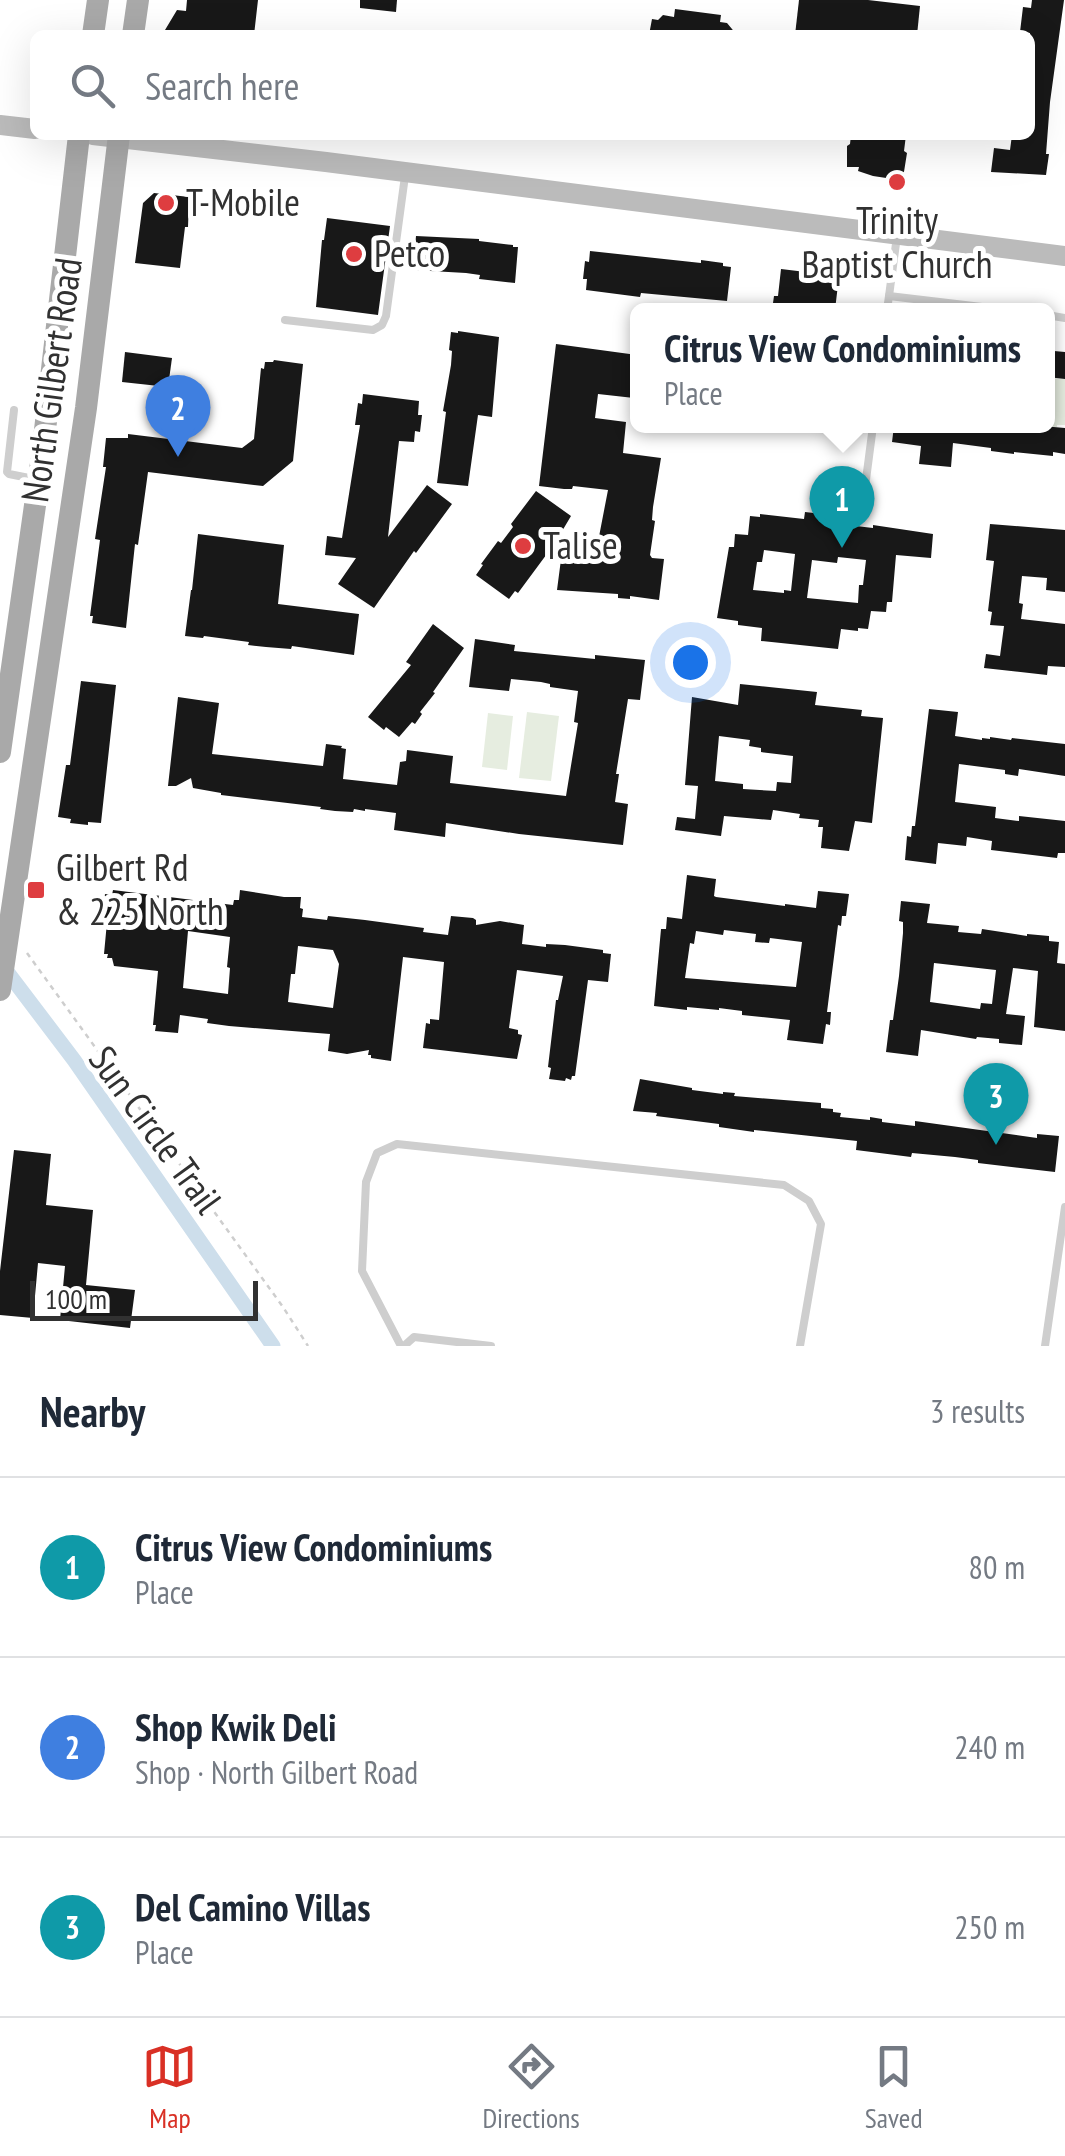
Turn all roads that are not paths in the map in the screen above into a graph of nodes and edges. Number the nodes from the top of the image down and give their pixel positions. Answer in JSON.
{"nodes":[{"id":1,"x":98,"y":0,"type":"edge"},
{"id":2,"x":138,"y":0,"type":"edge"},
{"id":3,"x":94,"y":30,"type":"edge"},
{"id":4,"x":134,"y":30,"type":"edge"},
{"id":5,"x":0,"y":125,"type":"edge"},
{"id":6,"x":30,"y":128,"type":"edge"},
{"id":7,"x":78,"y":140,"type":"edge"},
{"id":8,"x":119,"y":140,"type":"edge"},
{"id":9,"x":144,"y":140,"type":"edge"},
{"id":10,"x":406,"y":172,"type":"junction"},
{"id":11,"x":897,"y":235,"type":"junction"},
{"id":12,"x":1065,"y":256,"type":"edge"},
{"id":13,"x":889,"y":296,"type":"junction"},
{"id":14,"x":888,"y":303,"type":"edge"},
{"id":15,"x":948,"y":303,"type":"edge"},
{"id":16,"x":285,"y":320,"type":"dead end"},
{"id":17,"x":48,"y":403,"type":"junction"},
{"id":18,"x":86,"y":408,"type":"junction"},
{"id":19,"x":14,"y":410,"type":"dead end"},
{"id":20,"x":872,"y":433,"type":"edge"},
{"id":21,"x":38,"y":479,"type":"junction"},
{"id":22,"x":864,"y":495,"type":"dead end"},
{"id":23,"x":18,"y":636,"type":"junction"},
{"id":24,"x":51,"y":641,"type":"junction"},
{"id":25,"x":4,"y":702,"type":"edge"},
{"id":26,"x":0,"y":752,"type":"edge"},
{"id":27,"x":10,"y":851,"type":"edge"},
{"id":28,"x":0,"y":990,"type":"edge"},
{"id":29,"x":1065,"y":1207,"type":"edge"},
{"id":30,"x":402,"y":1346,"type":"edge"},
{"id":31,"x":491,"y":1346,"type":"edge"},
{"id":32,"x":800,"y":1346,"type":"edge"},
{"id":33,"x":1045,"y":1346,"type":"edge"}],
"edges":[{"from":1,"to":3,"type":"main road"},
{"from":2,"to":4,"type":"main road"},
{"from":5,"to":6,"type":"main road"},
{"from":7,"to":17,"type":"main road","name":"North Gilbert Road"},
{"from":8,"to":18,"type":"main road","name":"North Gilbert Road"},
{"from":9,"to":10,"type":"main road"},
{"from":10,"to":11,"type":"main road"},
{"from":10,"to":16,"type":"lane"},
{"from":11,"to":12,"type":"main road"},
{"from":11,"to":13,"type":"lane"},
{"from":13,"to":14,"type":"lane"},
{"from":13,"to":15,"type":"lane"},
{"from":17,"to":18,"type":"main road"},
{"from":17,"to":21,"type":"main road","name":"North Gilbert Road"},
{"from":18,"to":24,"type":"main road","name":"North Gilbert Road"},
{"from":19,"to":21,"type":"lane"},
{"from":20,"to":22,"type":"lane"},
{"from":21,"to":23,"type":"main road","name":"North Gilbert Road"},
{"from":23,"to":24,"type":"main road"},
{"from":23,"to":25,"type":"main road","name":"North Gilbert Road"},
{"from":24,"to":27,"type":"main road","name":"North Gilbert Road"},
{"from":25,"to":26,"type":"main road","name":"North Gilbert Road"},
{"from":27,"to":28,"type":"main road","name":"North Gilbert Road"},
{"from":29,"to":33,"type":"lane"},
{"from":30,"to":31,"type":"lane"},
{"from":30,"to":32,"type":"lane"}]}
